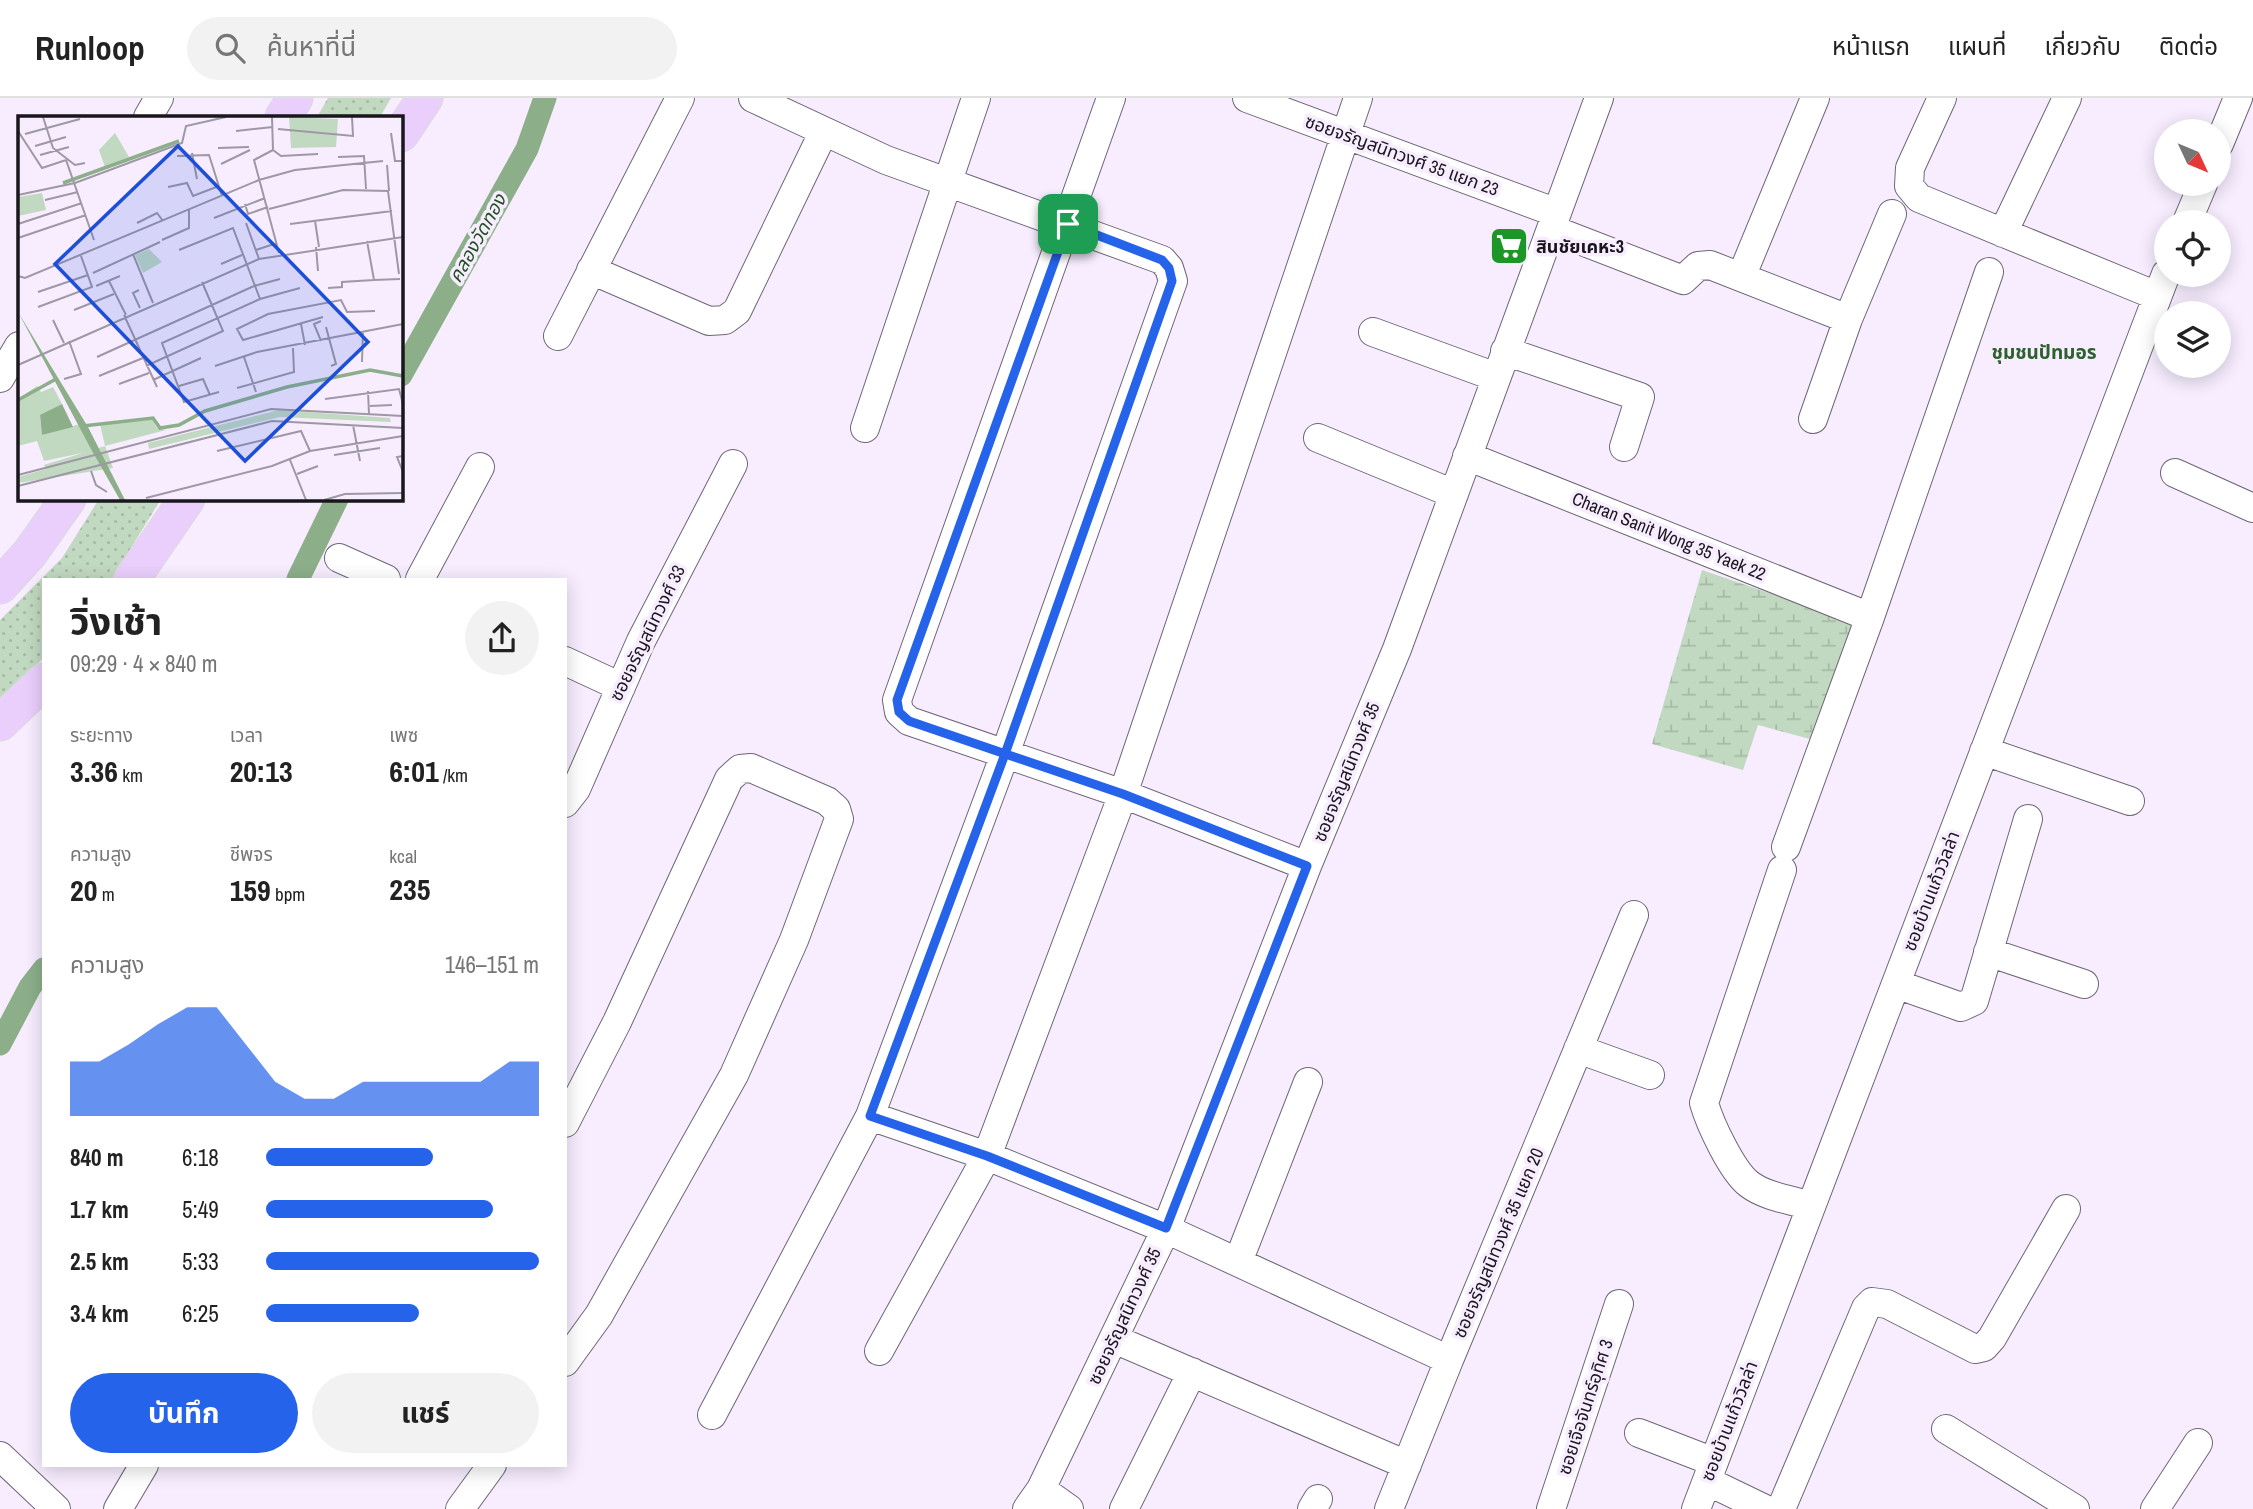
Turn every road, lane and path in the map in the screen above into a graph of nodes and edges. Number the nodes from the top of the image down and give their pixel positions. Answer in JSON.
{"nodes":[{"id":1,"x":159,"y":98,"type":"edge"},
{"id":2,"x":416,"y":98,"type":"edge"},
{"id":3,"x":425,"y":98,"type":"edge"},
{"id":4,"x":680,"y":98,"type":"edge"},
{"id":5,"x":754,"y":98,"type":"edge"},
{"id":6,"x":976,"y":98,"type":"edge"},
{"id":7,"x":1111,"y":98,"type":"edge"},
{"id":8,"x":1247,"y":98,"type":"edge"},
{"id":9,"x":1358,"y":98,"type":"edge"},
{"id":10,"x":1599,"y":98,"type":"edge"},
{"id":11,"x":1815,"y":98,"type":"edge"},
{"id":12,"x":1941,"y":98,"type":"edge"},
{"id":13,"x":2067,"y":98,"type":"edge"},
{"id":14,"x":2238,"y":98,"type":"edge"},
{"id":15,"x":149,"y":116,"type":"edge"},
{"id":16,"x":2229,"y":119,"type":"edge"},
{"id":17,"x":402,"y":124,"type":"edge"},
{"id":18,"x":402,"y":132,"type":"edge"},
{"id":19,"x":823,"y":133,"type":"junction"},
{"id":20,"x":1345,"y":133,"type":"junction"},
{"id":21,"x":950,"y":183,"type":"junction"},
{"id":22,"x":1892,"y":214,"type":"dead end"},
{"id":23,"x":1554,"y":221,"type":"junction"},
{"id":24,"x":1068,"y":224,"type":"junction"},
{"id":25,"x":2003,"y":233,"type":"junction"},
{"id":26,"x":591,"y":270,"type":"junction"},
{"id":27,"x":1989,"y":272,"type":"dead end"},
{"id":28,"x":1742,"y":275,"type":"junction"},
{"id":29,"x":2154,"y":282,"type":"edge"},
{"id":30,"x":2161,"y":287,"type":"edge"},
{"id":31,"x":1848,"y":319,"type":"junction"},
{"id":32,"x":1373,"y":332,"type":"dead end"},
{"id":33,"x":558,"y":336,"type":"dead end"},
{"id":34,"x":18,"y":348,"type":"edge"},
{"id":35,"x":1501,"y":364,"type":"junction"},
{"id":36,"x":0,"y":378,"type":"edge"},
{"id":37,"x":1812,"y":419,"type":"dead end"},
{"id":38,"x":865,"y":428,"type":"dead end"},
{"id":39,"x":1318,"y":438,"type":"dead end"},
{"id":40,"x":1624,"y":447,"type":"dead end"},
{"id":41,"x":1467,"y":456,"type":"junction"},
{"id":42,"x":733,"y":464,"type":"dead end"},
{"id":43,"x":480,"y":467,"type":"dead end"},
{"id":44,"x":2175,"y":473,"type":"dead end"},
{"id":45,"x":1454,"y":494,"type":"junction"},
{"id":46,"x":67,"y":500,"type":"edge"},
{"id":47,"x":186,"y":500,"type":"edge"},
{"id":48,"x":2253,"y":508,"type":"edge"},
{"id":49,"x":339,"y":558,"type":"dead end"},
{"id":50,"x":133,"y":578,"type":"edge"},
{"id":51,"x":384,"y":578,"type":"edge"},
{"id":52,"x":420,"y":578,"type":"edge"},
{"id":53,"x":0,"y":586,"type":"edge"},
{"id":54,"x":1870,"y":617,"type":"junction"},
{"id":55,"x":567,"y":662,"type":"edge"},
{"id":56,"x":42,"y":683,"type":"edge"},
{"id":57,"x":621,"y":687,"type":"junction"},
{"id":58,"x":0,"y":723,"type":"edge"},
{"id":59,"x":1984,"y":751,"type":"junction"},
{"id":60,"x":1005,"y":754,"type":"junction"},
{"id":61,"x":1123,"y":794,"type":"junction"},
{"id":62,"x":567,"y":800,"type":"edge"},
{"id":63,"x":2130,"y":801,"type":"dead end"},
{"id":64,"x":2028,"y":819,"type":"dead end"},
{"id":65,"x":1307,"y":866,"type":"junction"},
{"id":66,"x":1634,"y":915,"type":"dead end"},
{"id":67,"x":1989,"y":952,"type":"junction"},
{"id":68,"x":1896,"y":984,"type":"junction"},
{"id":69,"x":2084,"y":985,"type":"dead end"},
{"id":70,"x":1578,"y":1049,"type":"junction"},
{"id":71,"x":1650,"y":1074,"type":"dead end"},
{"id":72,"x":1308,"y":1082,"type":"dead end"},
{"id":73,"x":870,"y":1116,"type":"junction"},
{"id":74,"x":567,"y":1119,"type":"edge"},
{"id":75,"x":987,"y":1156,"type":"junction"},
{"id":76,"x":1811,"y":1206,"type":"junction"},
{"id":77,"x":2066,"y":1209,"type":"dead end"},
{"id":78,"x":1166,"y":1228,"type":"junction"},
{"id":79,"x":1238,"y":1262,"type":"junction"},
{"id":80,"x":1619,"y":1304,"type":"dead end"},
{"id":81,"x":1114,"y":1339,"type":"junction"},
{"id":82,"x":879,"y":1351,"type":"dead end"},
{"id":83,"x":567,"y":1359,"type":"edge"},
{"id":84,"x":1450,"y":1360,"type":"junction"},
{"id":85,"x":1192,"y":1372,"type":"junction"},
{"id":86,"x":712,"y":1415,"type":"dead end"},
{"id":87,"x":1946,"y":1429,"type":"dead end"},
{"id":88,"x":1639,"y":1433,"type":"dead end"},
{"id":89,"x":2198,"y":1443,"type":"dead end"},
{"id":90,"x":0,"y":1456,"type":"edge"},
{"id":91,"x":1407,"y":1465,"type":"junction"},
{"id":92,"x":143,"y":1467,"type":"edge"},
{"id":93,"x":491,"y":1467,"type":"edge"},
{"id":94,"x":1711,"y":1471,"type":"junction"},
{"id":95,"x":1034,"y":1499,"type":"edge"},
{"id":96,"x":56,"y":1509,"type":"edge"},
{"id":97,"x":118,"y":1509,"type":"edge"},
{"id":98,"x":460,"y":1509,"type":"edge"},
{"id":99,"x":1069,"y":1509,"type":"edge"},
{"id":100,"x":1124,"y":1509,"type":"edge"},
{"id":101,"x":1389,"y":1509,"type":"edge"},
{"id":102,"x":1550,"y":1509,"type":"edge"},
{"id":103,"x":1696,"y":1509,"type":"edge"},
{"id":104,"x":1765,"y":1509,"type":"edge"},
{"id":105,"x":1781,"y":1509,"type":"edge"},
{"id":106,"x":2075,"y":1509,"type":"edge"},
{"id":107,"x":2155,"y":1509,"type":"edge"}],
"edges":[{"from":1,"to":15,"type":"street"},
{"from":2,"to":17,"type":"main road"},
{"from":3,"to":18,"type":"main road"},
{"from":4,"to":26,"type":"street"},
{"from":5,"to":19,"type":"street"},
{"from":6,"to":21,"type":"street"},
{"from":7,"to":24,"type":"street"},
{"from":8,"to":20,"type":"street","name":"ซอยจรัญสนิทวงศ์ 35 แยก 23"},
{"from":9,"to":20,"type":"street"},
{"from":10,"to":23,"type":"street","name":"ซอยจรัญสนิทวงศ์ 35"},
{"from":11,"to":28,"type":"street"},
{"from":12,"to":25,"type":"street"},
{"from":13,"to":25,"type":"street"},
{"from":14,"to":16,"type":"street"},
{"from":19,"to":21,"type":"street"},
{"from":19,"to":26,"type":"street"},
{"from":20,"to":23,"type":"street","name":"ซอยจรัญสนิทวงศ์ 35 แยก 23"},
{"from":20,"to":61,"type":"street"},
{"from":21,"to":24,"type":"street"},
{"from":21,"to":38,"type":"street"},
{"from":22,"to":31,"type":"street"},
{"from":23,"to":28,"type":"street","name":"ซอยจรัญสนิทวงศ์ 35 แยก 23"},
{"from":23,"to":35,"type":"street","name":"ซอยจรัญสนิทวงศ์ 35"},
{"from":24,"to":60,"type":"street"},
{"from":24,"to":60,"type":"street"},
{"from":25,"to":29,"type":"street"},
{"from":26,"to":33,"type":"street"},
{"from":27,"to":54,"type":"street"},
{"from":28,"to":31,"type":"street"},
{"from":30,"to":59,"type":"street","name":"ซอยบ้านแก้ววิลล่า"},
{"from":31,"to":37,"type":"street"},
{"from":32,"to":35,"type":"street"},
{"from":34,"to":36,"type":"street"},
{"from":35,"to":40,"type":"street"},
{"from":35,"to":41,"type":"street","name":"ซอยจรัญสนิทวงศ์ 35"},
{"from":39,"to":45,"type":"street"},
{"from":41,"to":45,"type":"street","name":"ซอยจรัญสนิทวงศ์ 35"},
{"from":41,"to":54,"type":"street","name":"Charan Sanit Wong 35 Yaek 22"},
{"from":42,"to":57,"type":"street","name":"ซอยจรัญสนิทวงศ์ 33"},
{"from":43,"to":52,"type":"street"},
{"from":44,"to":48,"type":"street"},
{"from":45,"to":65,"type":"street","name":"ซอยจรัญสนิทวงศ์ 35"},
{"from":46,"to":53,"type":"main road"},
{"from":47,"to":50,"type":"main road"},
{"from":49,"to":51,"type":"street"},
{"from":54,"to":76,"type":"street"},
{"from":55,"to":57,"type":"street"},
{"from":56,"to":58,"type":"main road"},
{"from":57,"to":62,"type":"street","name":"ซอยจรัญสนิทวงศ์ 33"},
{"from":59,"to":63,"type":"street"},
{"from":59,"to":68,"type":"street","name":"ซอยบ้านแก้ววิลล่า"},
{"from":60,"to":61,"type":"street"},
{"from":60,"to":73,"type":"street"},
{"from":61,"to":65,"type":"street"},
{"from":61,"to":75,"type":"street"},
{"from":64,"to":67,"type":"street"},
{"from":65,"to":78,"type":"street","name":"ซอยจรัญสนิทวงศ์ 35"},
{"from":66,"to":70,"type":"street","name":"ซอยจรัญสนิทวงศ์ 35 แยก 20"},
{"from":67,"to":68,"type":"street"},
{"from":67,"to":69,"type":"street"},
{"from":68,"to":76,"type":"street","name":"ซอยบ้านแก้ววิลล่า"},
{"from":70,"to":71,"type":"street"},
{"from":70,"to":84,"type":"street","name":"ซอยจรัญสนิทวงศ์ 35 แยก 20"},
{"from":72,"to":79,"type":"street"},
{"from":73,"to":75,"type":"street","name":"ซอยจรัญสนิทวงศ์ 35 แยก 20"},
{"from":73,"to":86,"type":"street"},
{"from":74,"to":83,"type":"street"},
{"from":75,"to":78,"type":"street","name":"ซอยจรัญสนิทวงศ์ 35 แยก 20"},
{"from":75,"to":82,"type":"street"},
{"from":76,"to":94,"type":"street","name":"ซอยบ้านแก้ววิลล่า"},
{"from":77,"to":105,"type":"street"},
{"from":78,"to":79,"type":"street","name":"ซอยจรัญสนิทวงศ์ 35 แยก 20"},
{"from":78,"to":81,"type":"street","name":"ซอยจรัญสนิทวงศ์ 35"},
{"from":79,"to":84,"type":"street","name":"ซอยจรัญสนิทวงศ์ 35 แยก 20"},
{"from":80,"to":102,"type":"street","name":"ซอยเจือจันทร์อุทิศ 3"},
{"from":81,"to":85,"type":"street"},
{"from":81,"to":95,"type":"street","name":"ซอยจรัญสนิทวงศ์ 35"},
{"from":84,"to":91,"type":"street"},
{"from":85,"to":91,"type":"street"},
{"from":85,"to":100,"type":"street"},
{"from":87,"to":106,"type":"street"},
{"from":88,"to":94,"type":"street"},
{"from":89,"to":107,"type":"street"},
{"from":90,"to":96,"type":"street"},
{"from":91,"to":101,"type":"street"},
{"from":92,"to":97,"type":"street"},
{"from":93,"to":98,"type":"street"},
{"from":94,"to":103,"type":"street","name":"ซอยบ้านแก้ววิลล่า"},
{"from":94,"to":104,"type":"street"},
{"from":95,"to":99,"type":"street"}]}
